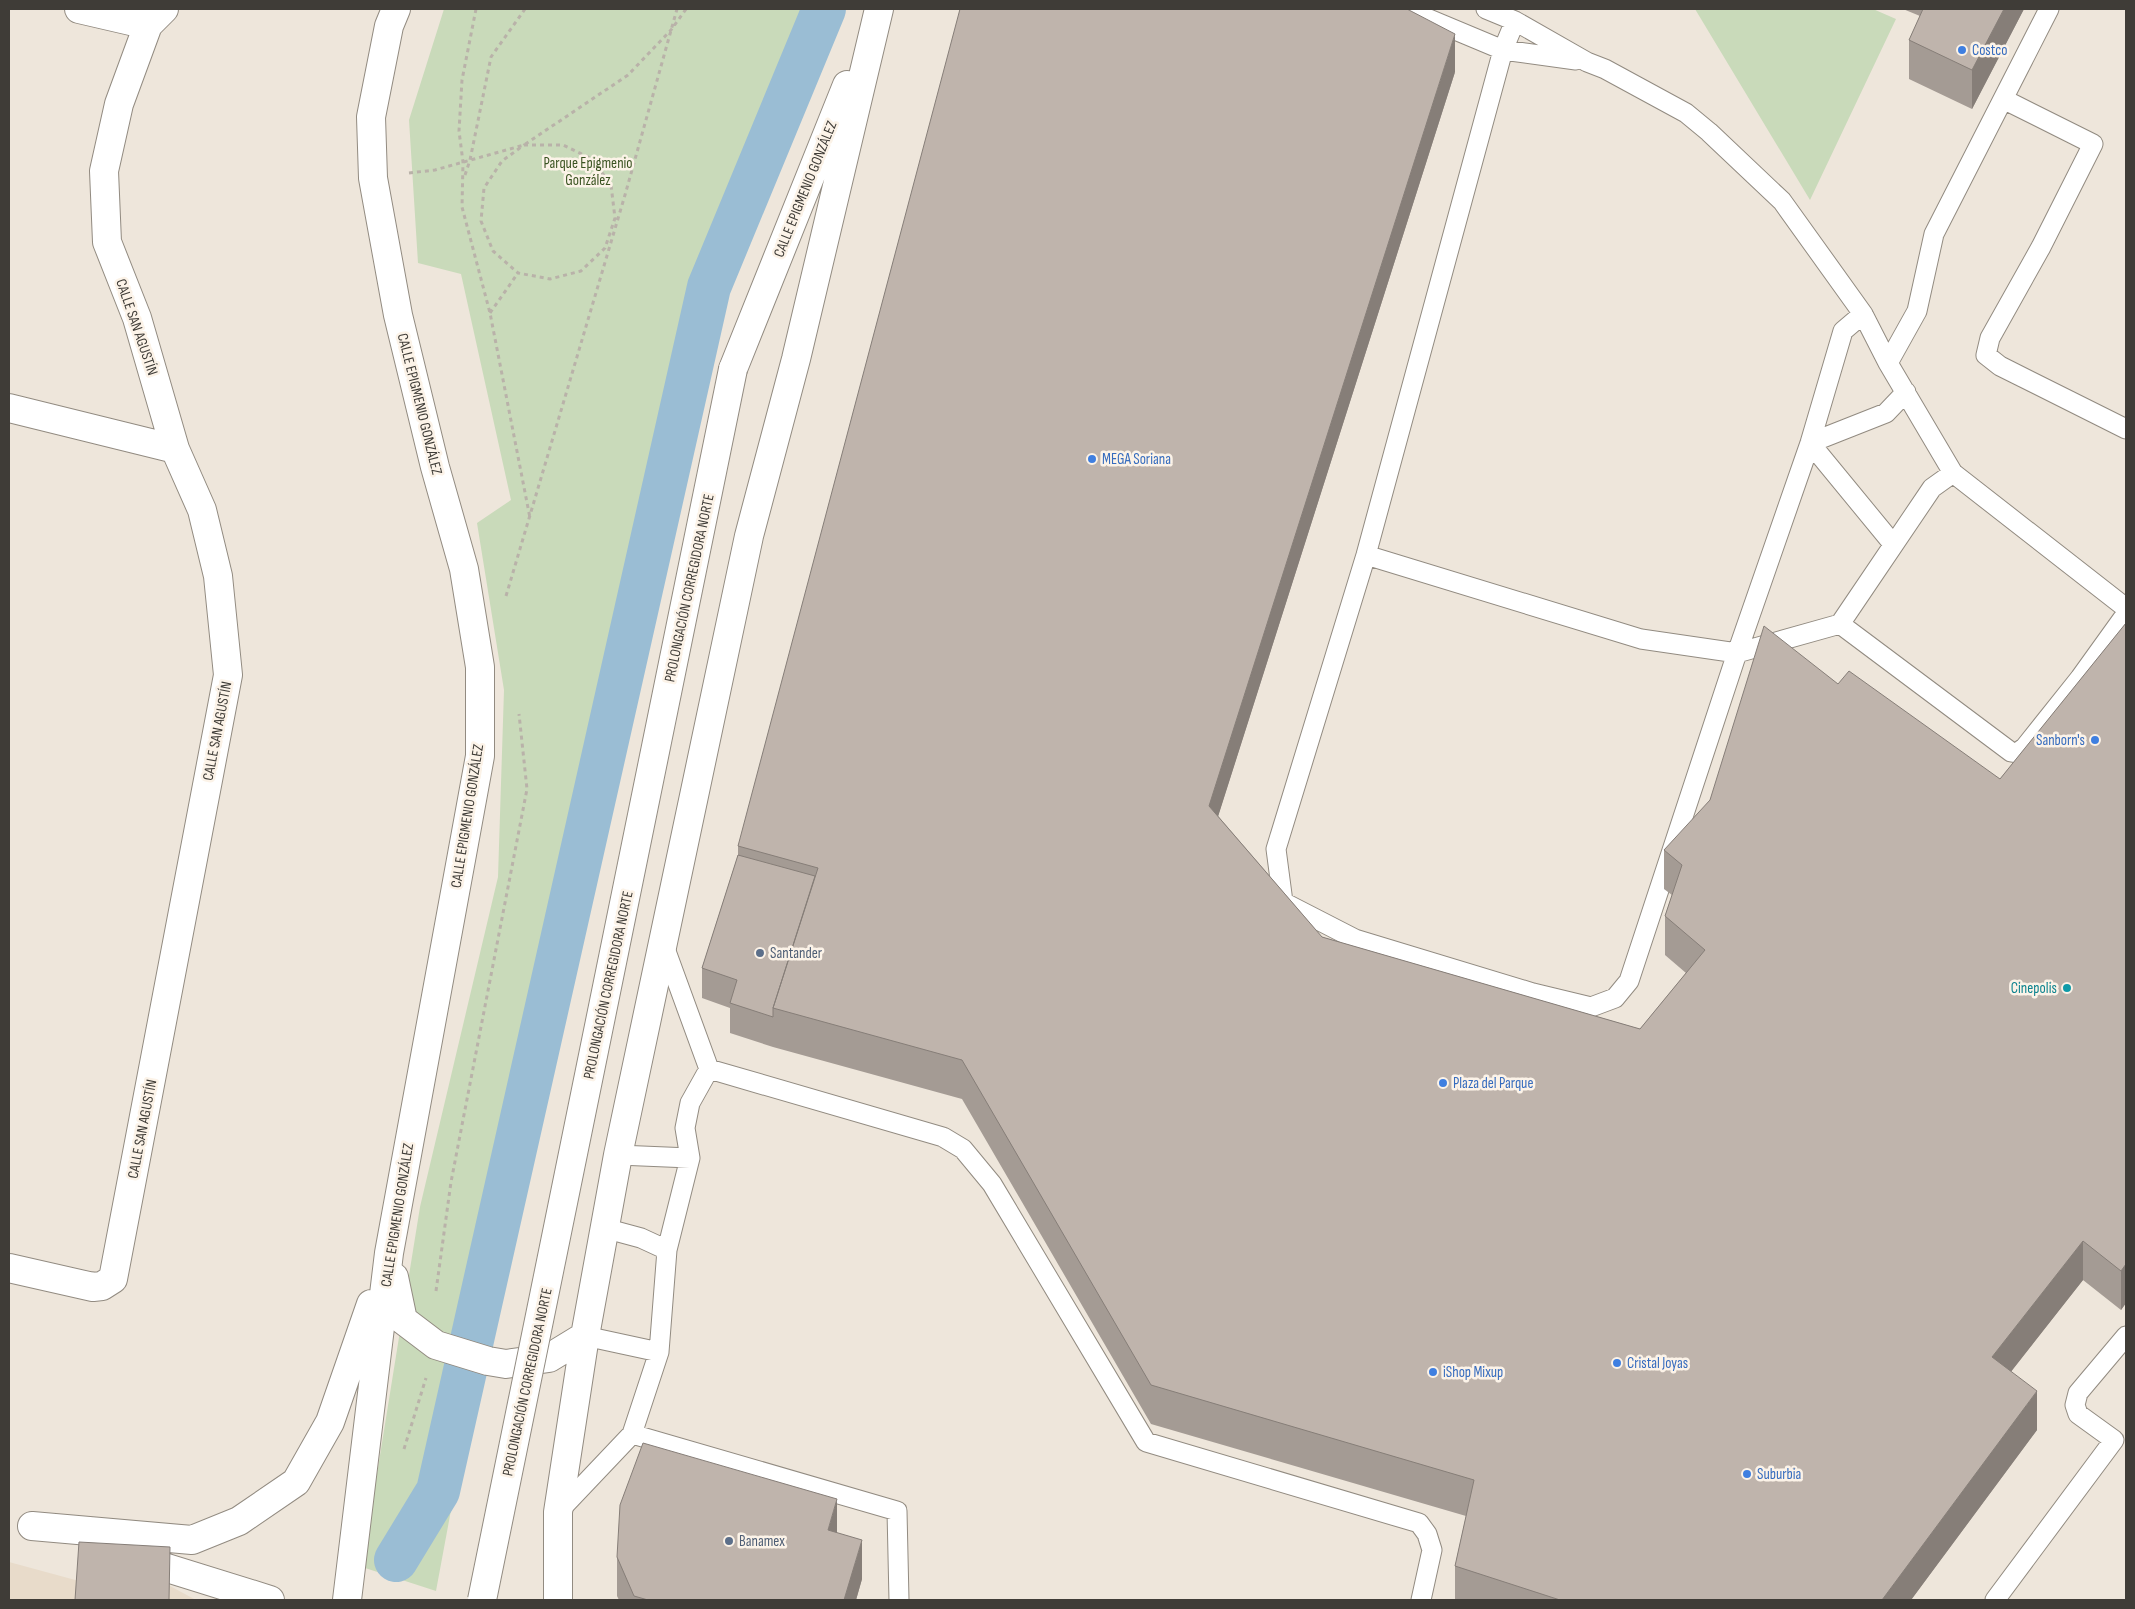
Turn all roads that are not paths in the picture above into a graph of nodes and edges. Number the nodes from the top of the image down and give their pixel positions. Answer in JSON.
{"nodes":[{"id":1,"x":79,"y":9,"type":"edge"},
{"id":2,"x":396,"y":9,"type":"edge"},
{"id":3,"x":878,"y":9,"type":"edge"},
{"id":4,"x":1405,"y":9,"type":"edge"},
{"id":5,"x":1486,"y":9,"type":"edge"},
{"id":6,"x":2049,"y":9,"type":"edge"},
{"id":7,"x":156,"y":17,"type":"edge"},
{"id":8,"x":1515,"y":21,"type":"junction"},
{"id":9,"x":1503,"y":50,"type":"junction"},
{"id":10,"x":1587,"y":62,"type":"junction"},
{"id":11,"x":2003,"y":99,"type":"junction"},
{"id":12,"x":1864,"y":314,"type":"junction"},
{"id":13,"x":1888,"y":363,"type":"junction"},
{"id":14,"x":733,"y":369,"type":"joint"},
{"id":15,"x":1906,"y":392,"type":"junction"},
{"id":16,"x":9,"y":408,"type":"edge"},
{"id":17,"x":2126,"y":429,"type":"edge"},
{"id":18,"x":1810,"y":443,"type":"junction"},
{"id":19,"x":175,"y":449,"type":"junction"},
{"id":20,"x":1953,"y":473,"type":"junction"},
{"id":21,"x":1894,"y":544,"type":"junction"},
{"id":22,"x":1366,"y":555,"type":"junction"},
{"id":23,"x":2126,"y":608,"type":"edge"},
{"id":24,"x":2126,"y":614,"type":"edge"},
{"id":25,"x":1840,"y":624,"type":"junction"},
{"id":26,"x":1737,"y":653,"type":"junction"},
{"id":27,"x":662,"y":940,"type":"junction"},
{"id":28,"x":709,"y":1069,"type":"junction"},
{"id":29,"x":618,"y":1155,"type":"junction"},
{"id":30,"x":690,"y":1158,"type":"junction"},
{"id":31,"x":604,"y":1228,"type":"junction"},
{"id":32,"x":667,"y":1250,"type":"junction"},
{"id":33,"x":389,"y":1253,"type":"junction"},
{"id":34,"x":9,"y":1268,"type":"edge"},
{"id":35,"x":585,"y":1336,"type":"junction"},
{"id":36,"x":2126,"y":1336,"type":"edge"},
{"id":37,"x":659,"y":1352,"type":"junction"},
{"id":38,"x":632,"y":1434,"type":"junction"},
{"id":39,"x":558,"y":1512,"type":"junction"},
{"id":40,"x":20,"y":1523,"type":"edge"},
{"id":41,"x":270,"y":1600,"type":"edge"},
{"id":42,"x":347,"y":1600,"type":"edge"},
{"id":43,"x":482,"y":1600,"type":"edge"},
{"id":44,"x":558,"y":1600,"type":"edge"},
{"id":45,"x":899,"y":1600,"type":"edge"},
{"id":46,"x":1421,"y":1600,"type":"edge"},
{"id":47,"x":1995,"y":1600,"type":"edge"}],
"edges":[{"from":1,"to":7,"type":"main road"},
{"from":2,"to":33,"type":"main road","name":"CALLE EPIGMENIO GONZÁLEZ"},
{"from":3,"to":14,"type":"main road","name":"CALLE EPIGMENIO GONZÁLEZ"},
{"from":3,"to":27,"type":"main road"},
{"from":4,"to":9,"type":"lane"},
{"from":5,"to":8,"type":"lane"},
{"from":6,"to":11,"type":"lane"},
{"from":7,"to":19,"type":"main road","name":"CALLE SAN AGUSTÍN"},
{"from":8,"to":9,"type":"lane"},
{"from":8,"to":10,"type":"lane"},
{"from":9,"to":10,"type":"lane"},
{"from":9,"to":22,"type":"lane"},
{"from":10,"to":12,"type":"lane"},
{"from":11,"to":13,"type":"lane"},
{"from":11,"to":17,"type":"lane"},
{"from":12,"to":13,"type":"lane"},
{"from":12,"to":18,"type":"lane"},
{"from":13,"to":15,"type":"lane"},
{"from":14,"to":43,"type":"main road","name":"PROLONGACIÓN CORREGIDORA NORTE","bridge":true},
{"from":15,"to":18,"type":"lane"},
{"from":15,"to":20,"type":"lane"},
{"from":16,"to":19,"type":"main road"},
{"from":18,"to":21,"type":"lane"},
{"from":18,"to":26,"type":"lane"},
{"from":19,"to":34,"type":"main road","name":"CALLE SAN AGUSTÍN"},
{"from":20,"to":21,"type":"lane"},
{"from":20,"to":23,"type":"lane"},
{"from":21,"to":25,"type":"lane"},
{"from":22,"to":26,"type":"lane"},
{"from":22,"to":26,"type":"lane"},
{"from":24,"to":25,"type":"lane"},
{"from":25,"to":26,"type":"lane"},
{"from":27,"to":28,"type":"lane"},
{"from":27,"to":29,"type":"main road"},
{"from":28,"to":30,"type":"lane"},
{"from":28,"to":46,"type":"lane"},
{"from":29,"to":30,"type":"lane"},
{"from":29,"to":31,"type":"main road"},
{"from":30,"to":32,"type":"lane"},
{"from":31,"to":32,"type":"lane"},
{"from":31,"to":35,"type":"main road"},
{"from":32,"to":37,"type":"lane"},
{"from":33,"to":35,"type":"main road"},
{"from":33,"to":40,"type":"main road"},
{"from":33,"to":42,"type":"main road","name":"CALLE EPIGMENIO GONZÁLEZ"},
{"from":35,"to":37,"type":"lane"},
{"from":35,"to":39,"type":"main road"},
{"from":36,"to":47,"type":"lane"},
{"from":37,"to":38,"type":"lane"},
{"from":38,"to":39,"type":"lane"},
{"from":38,"to":45,"type":"lane"},
{"from":39,"to":44,"type":"main road"},
{"from":40,"to":41,"type":"main road"}]}
